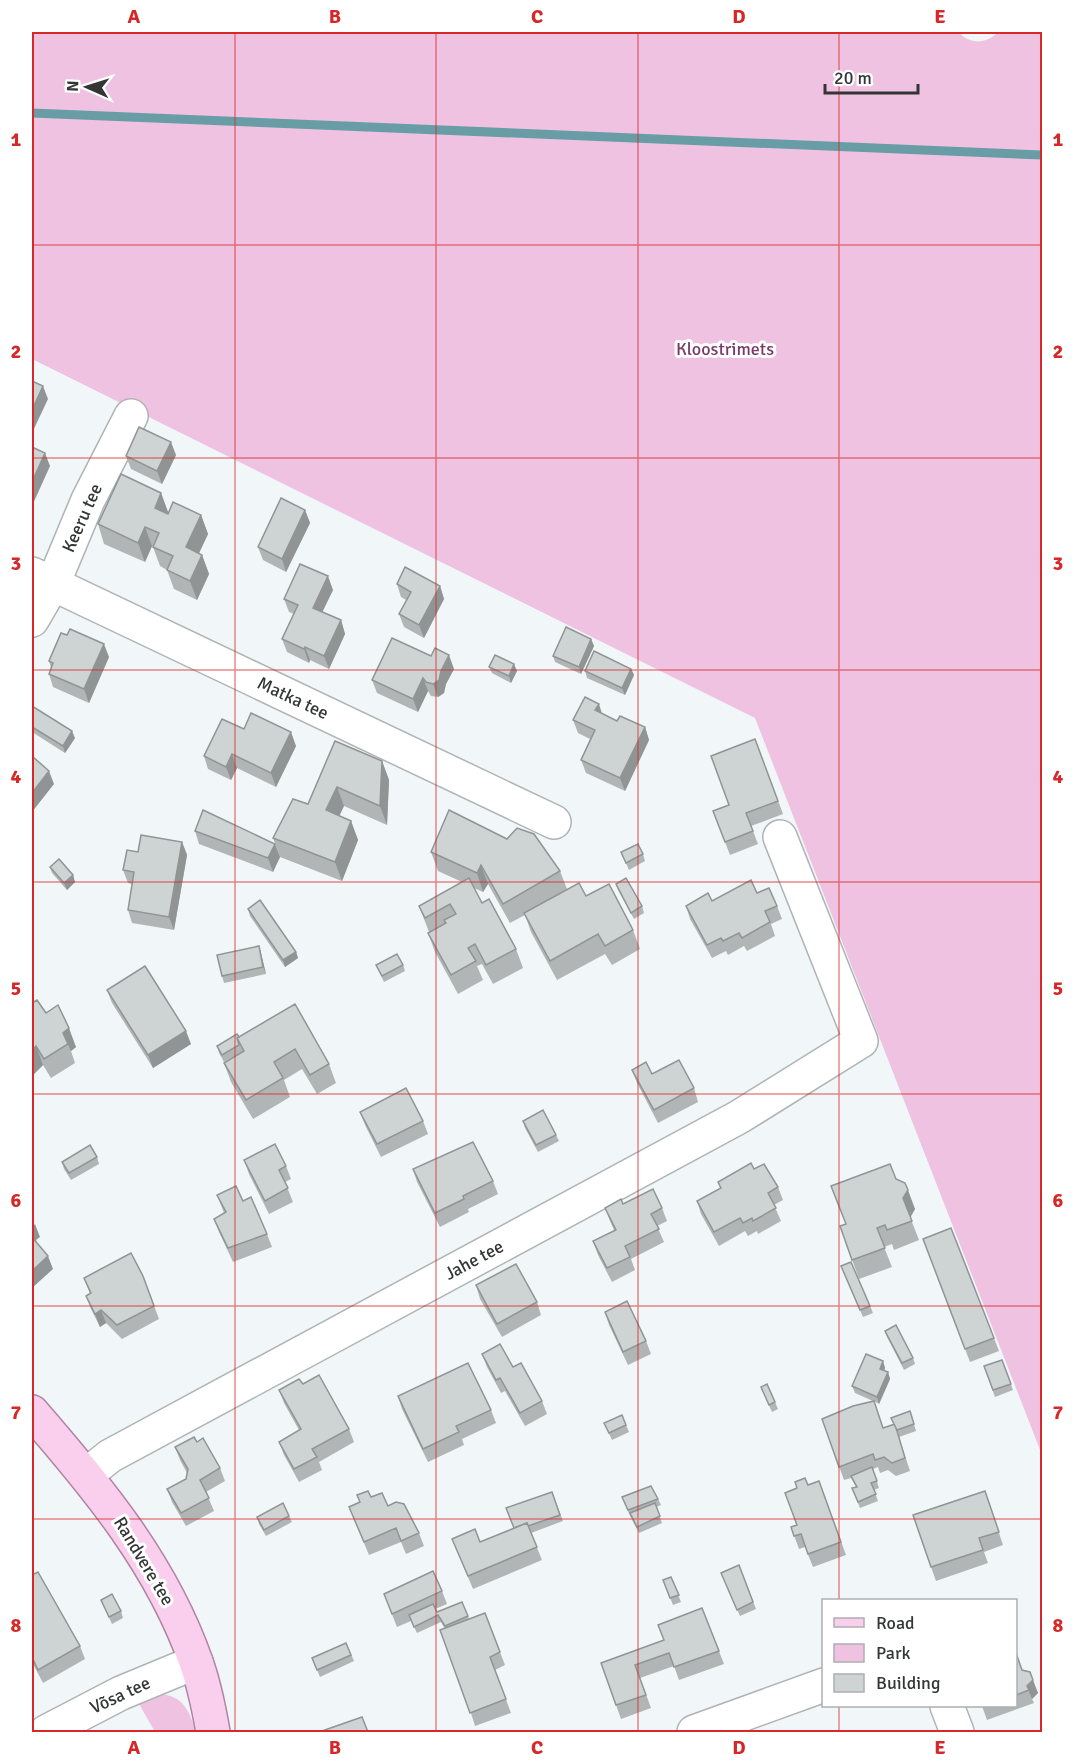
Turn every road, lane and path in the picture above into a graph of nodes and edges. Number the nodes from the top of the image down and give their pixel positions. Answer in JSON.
{"nodes":[{"id":1,"x":131,"y":416,"type":"dead end"},
{"id":2,"x":42,"y":579,"type":"edge"},
{"id":3,"x":32,"y":620,"type":"edge"},
{"id":4,"x":554,"y":822,"type":"dead end"},
{"id":5,"x":780,"y":837,"type":"dead end"},
{"id":6,"x":32,"y":1412,"type":"edge"},
{"id":7,"x":86,"y":1475,"type":"junction"},
{"id":8,"x":196,"y":1662,"type":"junction"},
{"id":9,"x":822,"y":1686,"type":"edge"},
{"id":10,"x":947,"y":1707,"type":"edge"},
{"id":11,"x":46,"y":1732,"type":"edge"},
{"id":12,"x":213,"y":1732,"type":"edge"},
{"id":13,"x":694,"y":1732,"type":"edge"},
{"id":14,"x":957,"y":1732,"type":"edge"}],
"edges":[{"from":1,"to":2,"type":"street","name":"Keeru tee"},
{"from":2,"to":3,"type":"street","name":"Keeru tee"},
{"from":2,"to":4,"type":"street","name":"Matka tee"},
{"from":5,"to":7,"type":"street","name":"Jahe tee"},
{"from":6,"to":7,"type":"main road","name":"Randvere tee"},
{"from":7,"to":8,"type":"main road","name":"Randvere tee"},
{"from":8,"to":11,"type":"street","name":"Võsa tee"},
{"from":8,"to":12,"type":"main road","name":"Randvere tee"},
{"from":9,"to":13,"type":"street"},
{"from":10,"to":14,"type":"street"}]}
